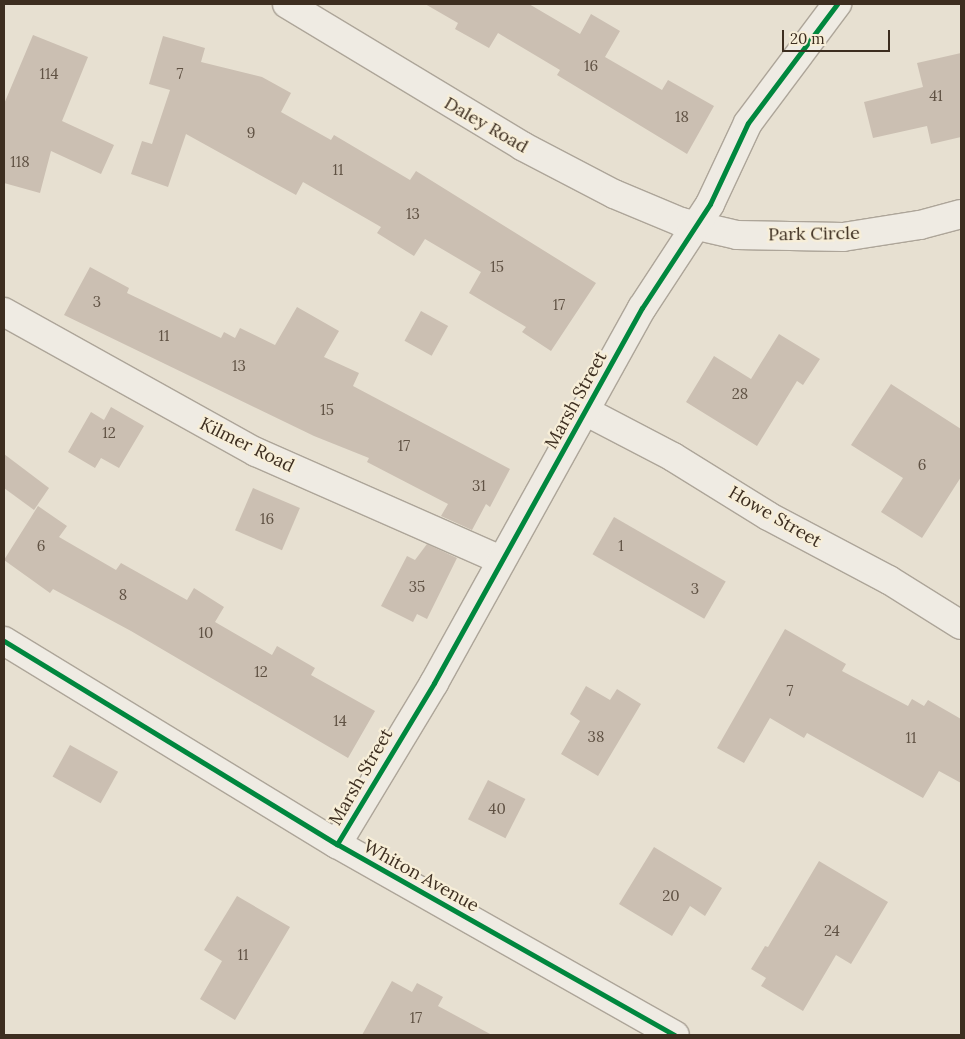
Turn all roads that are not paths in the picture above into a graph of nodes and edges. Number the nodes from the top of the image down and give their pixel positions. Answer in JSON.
{"nodes":[{"id":1,"x":286,"y":4,"type":"edge"},
{"id":2,"x":838,"y":4,"type":"edge"},
{"id":3,"x":324,"y":13,"type":"edge"},
{"id":4,"x":961,"y":214,"type":"edge"},
{"id":5,"x":696,"y":225,"type":"junction"},
{"id":6,"x":4,"y":312,"type":"edge"},
{"id":7,"x":587,"y":412,"type":"junction"},
{"id":8,"x":499,"y":559,"type":"junction"},
{"id":9,"x":961,"y":626,"type":"edge"},
{"id":10,"x":4,"y":642,"type":"edge"},
{"id":11,"x":337,"y":844,"type":"junction"},
{"id":12,"x":675,"y":1035,"type":"edge"}],
"edges":[{"from":1,"to":3,"type":"street","name":"Daley Road"},
{"from":2,"to":5,"type":"street","name":"Marsh Street"},
{"from":3,"to":5,"type":"street","name":"Daley Road"},
{"from":4,"to":5,"type":"street","name":"Park Circle"},
{"from":5,"to":7,"type":"street","name":"Marsh Street"},
{"from":6,"to":8,"type":"street","name":"Kilmer Road"},
{"from":7,"to":8,"type":"street","name":"Marsh Street"},
{"from":7,"to":9,"type":"street","name":"Howe Street"},
{"from":8,"to":11,"type":"street","name":"Marsh Street"},
{"from":10,"to":11,"type":"street","name":"Whiton Avenue"},
{"from":11,"to":12,"type":"street","name":"Whiton Avenue"}]}
